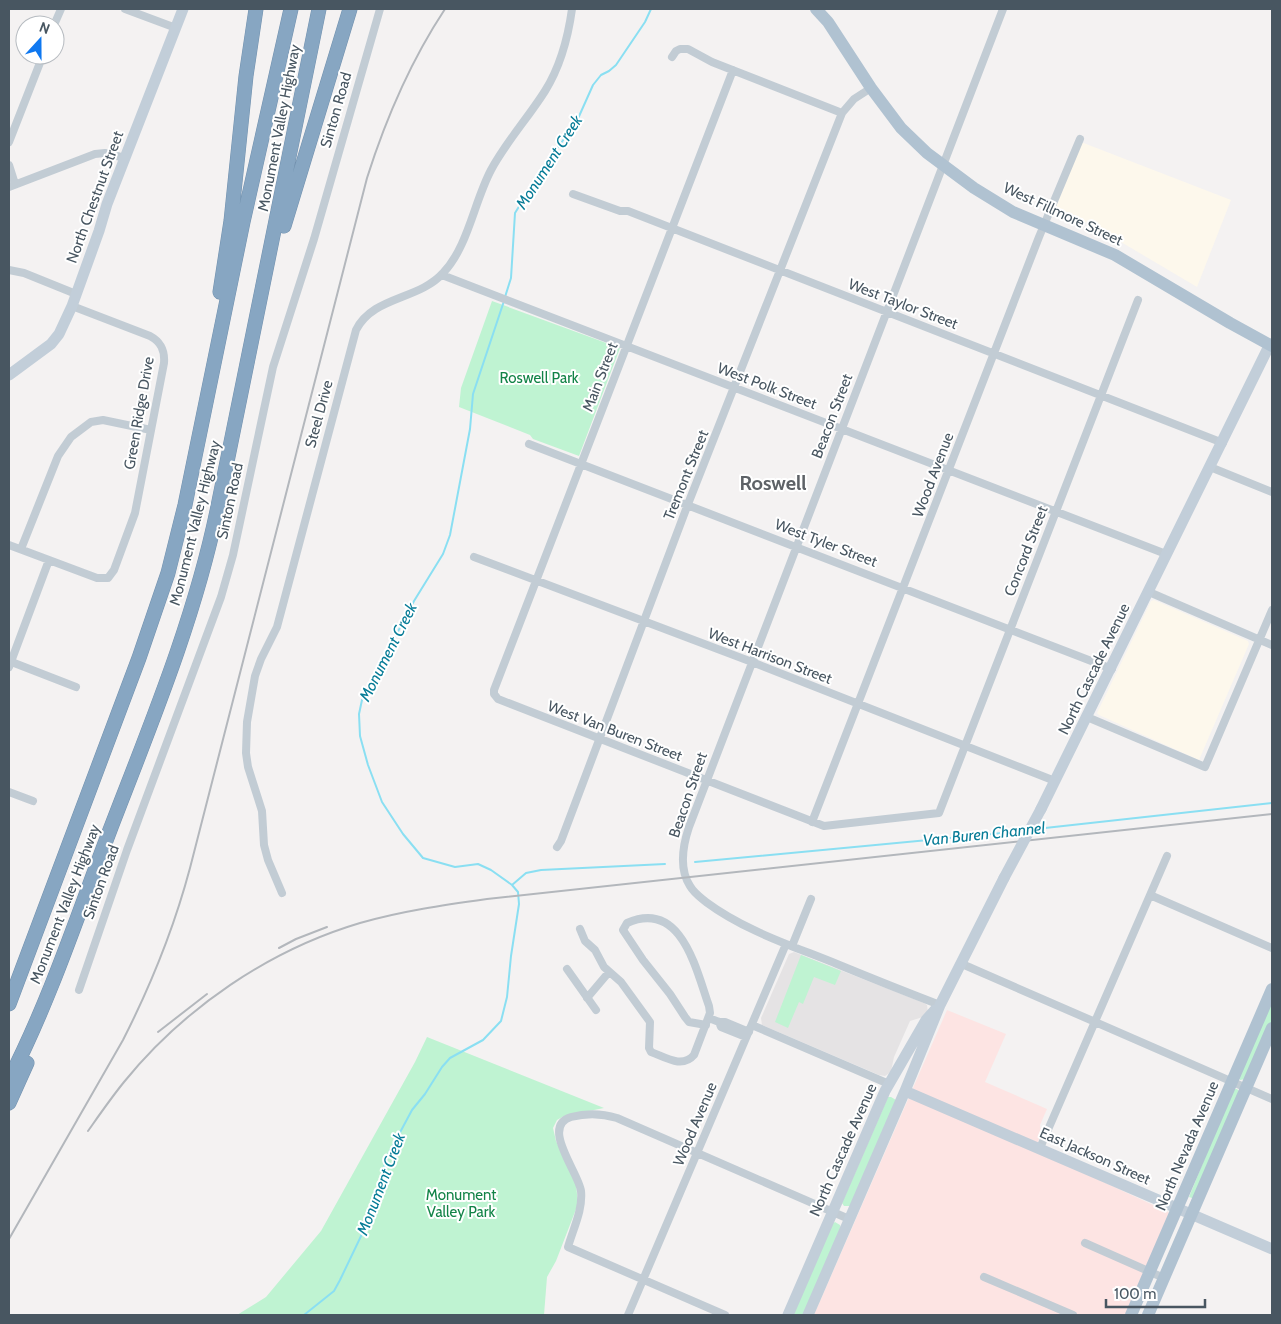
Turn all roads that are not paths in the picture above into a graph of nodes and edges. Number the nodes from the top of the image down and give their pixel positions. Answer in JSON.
{"nodes":[{"id":1,"x":125,"y":9,"type":"edge"},
{"id":2,"x":183,"y":9,"type":"edge"},
{"id":3,"x":256,"y":9,"type":"edge"},
{"id":4,"x":291,"y":9,"type":"edge"},
{"id":5,"x":319,"y":9,"type":"edge"},
{"id":6,"x":350,"y":9,"type":"edge"},
{"id":7,"x":380,"y":9,"type":"edge"},
{"id":8,"x":572,"y":9,"type":"edge"},
{"id":9,"x":816,"y":9,"type":"edge"},
{"id":10,"x":1003,"y":9,"type":"edge"},
{"id":11,"x":176,"y":28,"type":"junction"},
{"id":12,"x":672,"y":57,"type":"dead end"},
{"id":13,"x":39,"y":65,"type":"edge"},
{"id":14,"x":733,"y":70,"type":"junction"},
{"id":15,"x":871,"y":88,"type":"junction"},
{"id":16,"x":842,"y":113,"type":"junction"},
{"id":17,"x":1080,"y":139,"type":"dead end"},
{"id":18,"x":9,"y":142,"type":"edge"},
{"id":19,"x":125,"y":158,"type":"junction"},
{"id":20,"x":9,"y":165,"type":"edge"},
{"id":21,"x":943,"y":166,"type":"junction"},
{"id":22,"x":12,"y":186,"type":"edge"},
{"id":23,"x":573,"y":194,"type":"dead end"},
{"id":24,"x":1044,"y":225,"type":"junction"},
{"id":25,"x":673,"y":229,"type":"junction"},
{"id":26,"x":802,"y":269,"type":"dead end"},
{"id":27,"x":9,"y":270,"type":"edge"},
{"id":28,"x":780,"y":271,"type":"junction"},
{"id":29,"x":9,"y":274,"type":"edge"},
{"id":30,"x":442,"y":275,"type":"junction"},
{"id":31,"x":799,"y":278,"type":"junction"},
{"id":32,"x":263,"y":289,"type":"junction"},
{"id":33,"x":76,"y":294,"type":"junction"},
{"id":34,"x":1138,"y":300,"type":"dead end"},
{"id":35,"x":72,"y":306,"type":"junction"},
{"id":36,"x":887,"y":312,"type":"junction"},
{"id":37,"x":1272,"y":345,"type":"edge"},
{"id":38,"x":627,"y":346,"type":"junction"},
{"id":39,"x":994,"y":354,"type":"junction"},
{"id":40,"x":212,"y":375,"type":"junction"},
{"id":41,"x":9,"y":376,"type":"edge"},
{"id":42,"x":735,"y":388,"type":"junction"},
{"id":43,"x":1102,"y":396,"type":"junction"},
{"id":44,"x":151,"y":430,"type":"junction"},
{"id":45,"x":842,"y":430,"type":"junction"},
{"id":46,"x":1223,"y":442,"type":"junction"},
{"id":47,"x":529,"y":444,"type":"dead end"},
{"id":48,"x":582,"y":463,"type":"junction"},
{"id":49,"x":1210,"y":467,"type":"junction"},
{"id":50,"x":949,"y":470,"type":"junction"},
{"id":51,"x":1272,"y":492,"type":"edge"},
{"id":52,"x":688,"y":504,"type":"junction"},
{"id":53,"x":1056,"y":511,"type":"junction"},
{"id":54,"x":9,"y":545,"type":"edge"},
{"id":55,"x":797,"y":547,"type":"junction"},
{"id":56,"x":21,"y":550,"type":"junction"},
{"id":57,"x":1166,"y":554,"type":"junction"},
{"id":58,"x":474,"y":557,"type":"dead end"},
{"id":59,"x":49,"y":560,"type":"junction"},
{"id":60,"x":536,"y":580,"type":"junction"},
{"id":61,"x":904,"y":588,"type":"junction"},
{"id":62,"x":1148,"y":592,"type":"junction"},
{"id":63,"x":1272,"y":610,"type":"edge"},
{"id":64,"x":644,"y":621,"type":"junction"},
{"id":65,"x":1010,"y":629,"type":"junction"},
{"id":66,"x":1259,"y":639,"type":"junction"},
{"id":67,"x":1272,"y":645,"type":"edge"},
{"id":68,"x":752,"y":662,"type":"junction"},
{"id":69,"x":9,"y":663,"type":"edge"},
{"id":70,"x":1112,"y":669,"type":"junction"},
{"id":71,"x":76,"y":687,"type":"dead end"},
{"id":72,"x":494,"y":694,"type":"joint"},
{"id":73,"x":858,"y":705,"type":"junction"},
{"id":74,"x":1087,"y":717,"type":"junction"},
{"id":75,"x":599,"y":739,"type":"junction"},
{"id":76,"x":966,"y":747,"type":"junction"},
{"id":77,"x":706,"y":781,"type":"junction"},
{"id":78,"x":1055,"y":781,"type":"junction"},
{"id":79,"x":9,"y":792,"type":"edge"},
{"id":80,"x":33,"y":801,"type":"dead end"},
{"id":81,"x":939,"y":813,"type":"joint"},
{"id":82,"x":812,"y":822,"type":"junction"},
{"id":83,"x":557,"y":847,"type":"dead end"},
{"id":84,"x":1167,"y":856,"type":"dead end"},
{"id":85,"x":282,"y":893,"type":"dead end"},
{"id":86,"x":1150,"y":895,"type":"junction"},
{"id":87,"x":811,"y":899,"type":"dead end"},
{"id":88,"x":580,"y":929,"type":"dead end"},
{"id":89,"x":36,"y":934,"type":"junction"},
{"id":90,"x":789,"y":945,"type":"junction"},
{"id":91,"x":1272,"y":948,"type":"edge"},
{"id":92,"x":962,"y":964,"type":"junction"},
{"id":93,"x":567,"y":969,"type":"dead end"},
{"id":94,"x":609,"y":972,"type":"junction"},
{"id":95,"x":53,"y":983,"type":"junction"},
{"id":96,"x":9,"y":987,"type":"edge"},
{"id":97,"x":1272,"y":989,"type":"edge"},
{"id":98,"x":79,"y":990,"type":"dead end"},
{"id":99,"x":587,"y":998,"type":"junction"},
{"id":100,"x":9,"y":1004,"type":"edge"},
{"id":101,"x":940,"y":1005,"type":"junction"},
{"id":102,"x":596,"y":1010,"type":"dead end"},
{"id":103,"x":707,"y":1021,"type":"junction"},
{"id":104,"x":1096,"y":1022,"type":"junction"},
{"id":105,"x":1272,"y":1028,"type":"edge"},
{"id":106,"x":749,"y":1031,"type":"junction"},
{"id":107,"x":918,"y":1034,"type":"junction"},
{"id":108,"x":9,"y":1080,"type":"edge"},
{"id":109,"x":1232,"y":1082,"type":"junction"},
{"id":110,"x":889,"y":1084,"type":"junction"},
{"id":111,"x":1247,"y":1088,"type":"junction"},
{"id":112,"x":905,"y":1091,"type":"junction"},
{"id":113,"x":1272,"y":1099,"type":"edge"},
{"id":114,"x":9,"y":1103,"type":"edge"},
{"id":115,"x":1040,"y":1148,"type":"junction"},
{"id":116,"x":698,"y":1153,"type":"junction"},
{"id":117,"x":1177,"y":1209,"type":"junction"},
{"id":118,"x":832,"y":1212,"type":"junction"},
{"id":119,"x":1192,"y":1214,"type":"junction"},
{"id":120,"x":849,"y":1219,"type":"junction"},
{"id":121,"x":1085,"y":1243,"type":"dead end"},
{"id":122,"x":1272,"y":1249,"type":"edge"},
{"id":123,"x":1151,"y":1272,"type":"junction"},
{"id":124,"x":984,"y":1277,"type":"dead end"},
{"id":125,"x":1164,"y":1278,"type":"junction"},
{"id":126,"x":643,"y":1280,"type":"junction"},
{"id":127,"x":628,"y":1315,"type":"edge"},
{"id":128,"x":725,"y":1315,"type":"edge"},
{"id":129,"x":788,"y":1315,"type":"edge"},
{"id":130,"x":808,"y":1315,"type":"edge"},
{"id":131,"x":1073,"y":1315,"type":"edge"},
{"id":132,"x":1131,"y":1315,"type":"edge"},
{"id":133,"x":1148,"y":1315,"type":"edge"}],
"edges":[{"from":1,"to":11,"type":"street"},
{"from":2,"to":11,"type":"main road","name":"North Chestnut Street"},
{"from":3,"to":40,"type":"highway"},
{"from":4,"to":40,"type":"highway","name":"Monument Valley Highway"},
{"from":5,"to":32,"type":"highway","name":"Monument Valley Highway"},
{"from":6,"to":32,"type":"highway"},
{"from":7,"to":98,"type":"street","name":"Sinton Road"},
{"from":8,"to":30,"type":"street","name":"Steel Drive"},
{"from":9,"to":15,"type":"main road","name":"West Fillmore Street"},
{"from":10,"to":21,"type":"street","name":"Beacon Street"},
{"from":11,"to":19,"type":"main road","name":"North Chestnut Street"},
{"from":12,"to":14,"type":"street"},
{"from":13,"to":18,"type":"street"},
{"from":14,"to":16,"type":"street"},
{"from":14,"to":25,"type":"street","name":"Main Street"},
{"from":15,"to":16,"type":"street"},
{"from":15,"to":21,"type":"main road","name":"West Fillmore Street"},
{"from":16,"to":28,"type":"street","name":"Tremont Street"},
{"from":17,"to":24,"type":"street","name":"Wood Avenue"},
{"from":19,"to":22,"type":"street"},
{"from":19,"to":33,"type":"main road","name":"North Chestnut Street"},
{"from":20,"to":22,"type":"street"},
{"from":21,"to":24,"type":"main road","name":"West Fillmore Street"},
{"from":21,"to":36,"type":"street","name":"Beacon Street"},
{"from":23,"to":25,"type":"street","name":"West Taylor Street"},
{"from":24,"to":37,"type":"main road","name":"West Fillmore Street"},
{"from":24,"to":39,"type":"street","name":"Wood Avenue"},
{"from":25,"to":28,"type":"street","name":"West Taylor Street"},
{"from":25,"to":38,"type":"street","name":"Main Street"},
{"from":26,"to":31,"type":"street"},
{"from":27,"to":29,"type":"street"},
{"from":27,"to":33,"type":"street"},
{"from":28,"to":31,"type":"street","name":"West Taylor Street"},
{"from":28,"to":42,"type":"street","name":"Tremont Street"},
{"from":30,"to":38,"type":"street","name":"West Polk Street"},
{"from":30,"to":85,"type":"street","name":"Steel Drive"},
{"from":31,"to":36,"type":"street","name":"West Taylor Street"},
{"from":32,"to":95,"type":"highway","name":"Monument Valley Highway"},
{"from":33,"to":35,"type":"main road","name":"North Chestnut Street"},
{"from":34,"to":43,"type":"street","name":"Concord Street"},
{"from":35,"to":41,"type":"main road","name":"North Chestnut Street"},
{"from":35,"to":44,"type":"street","name":"Green Ridge Drive"},
{"from":36,"to":39,"type":"street","name":"West Taylor Street"},
{"from":36,"to":45,"type":"street","name":"Beacon Street"},
{"from":37,"to":46,"type":"main road","name":"North Cascade Avenue"},
{"from":38,"to":42,"type":"street","name":"West Polk Street"},
{"from":38,"to":48,"type":"street","name":"Main Street"},
{"from":39,"to":43,"type":"street","name":"West Taylor Street"},
{"from":39,"to":50,"type":"street","name":"Wood Avenue"},
{"from":40,"to":89,"type":"highway","name":"Monument Valley Highway"},
{"from":42,"to":45,"type":"street","name":"West Polk Street"},
{"from":42,"to":52,"type":"street","name":"Tremont Street"},
{"from":43,"to":46,"type":"street","name":"West Taylor Street"},
{"from":43,"to":53,"type":"street","name":"Concord Street"},
{"from":44,"to":56,"type":"street"},
{"from":44,"to":59,"type":"street","name":"Green Ridge Drive"},
{"from":45,"to":50,"type":"street","name":"West Polk Street"},
{"from":45,"to":55,"type":"street","name":"Beacon Street"},
{"from":46,"to":49,"type":"main road","name":"North Cascade Avenue"},
{"from":47,"to":48,"type":"street","name":"West Tyler Street"},
{"from":48,"to":52,"type":"street","name":"West Tyler Street"},
{"from":48,"to":60,"type":"street","name":"Main Street"},
{"from":49,"to":51,"type":"street"},
{"from":49,"to":57,"type":"main road","name":"North Cascade Avenue"},
{"from":50,"to":53,"type":"street","name":"West Polk Street"},
{"from":50,"to":61,"type":"street","name":"Wood Avenue"},
{"from":52,"to":55,"type":"street","name":"West Tyler Street"},
{"from":52,"to":64,"type":"street","name":"Tremont Street"},
{"from":53,"to":57,"type":"street","name":"West Polk Street"},
{"from":53,"to":65,"type":"street","name":"Concord Street"},
{"from":54,"to":56,"type":"street"},
{"from":55,"to":61,"type":"street","name":"West Tyler Street"},
{"from":55,"to":68,"type":"street","name":"Beacon Street"},
{"from":56,"to":59,"type":"street"},
{"from":57,"to":62,"type":"main road","name":"North Cascade Avenue"},
{"from":58,"to":60,"type":"street","name":"West Harrison Street"},
{"from":59,"to":69,"type":"street"},
{"from":60,"to":64,"type":"street","name":"West Harrison Street"},
{"from":60,"to":72,"type":"street","name":"Main Street"},
{"from":61,"to":65,"type":"street","name":"West Tyler Street"},
{"from":61,"to":73,"type":"street","name":"Wood Avenue"},
{"from":62,"to":66,"type":"street"},
{"from":62,"to":70,"type":"main road","name":"North Cascade Avenue"},
{"from":63,"to":66,"type":"street"},
{"from":64,"to":68,"type":"street","name":"West Harrison Street"},
{"from":64,"to":75,"type":"street","name":"Tremont Street"},
{"from":65,"to":70,"type":"street","name":"West Tyler Street"},
{"from":65,"to":76,"type":"street","name":"Concord Street"},
{"from":66,"to":67,"type":"street"},
{"from":66,"to":74,"type":"street"},
{"from":68,"to":73,"type":"street","name":"West Harrison Street"},
{"from":68,"to":77,"type":"street","name":"Beacon Street"},
{"from":69,"to":71,"type":"street"},
{"from":70,"to":74,"type":"main road","name":"North Cascade Avenue"},
{"from":72,"to":75,"type":"street","name":"West Van Buren Street"},
{"from":73,"to":76,"type":"street","name":"West Harrison Street"},
{"from":73,"to":82,"type":"street","name":"Wood Avenue"},
{"from":74,"to":78,"type":"main road","name":"North Cascade Avenue"},
{"from":75,"to":77,"type":"street","name":"West Van Buren Street"},
{"from":75,"to":83,"type":"street","name":"Tremont Street"},
{"from":76,"to":78,"type":"street","name":"West Harrison Street"},
{"from":76,"to":81,"type":"street","name":"Concord Street"},
{"from":77,"to":82,"type":"street","name":"West Van Buren Street"},
{"from":77,"to":90,"type":"street","name":"Beacon Street"},
{"from":78,"to":92,"type":"main road","name":"North Cascade Avenue","bridge":true},
{"from":79,"to":80,"type":"street"},
{"from":81,"to":82,"type":"street","name":"West Van Buren Street"},
{"from":84,"to":86,"type":"street"},
{"from":86,"to":91,"type":"street"},
{"from":86,"to":104,"type":"street"},
{"from":87,"to":90,"type":"street","name":"Wood Avenue"},
{"from":88,"to":94,"type":"street"},
{"from":89,"to":96,"type":"highway"},
{"from":89,"to":100,"type":"highway","name":"Monument Valley Highway"},
{"from":90,"to":101,"type":"street"},
{"from":90,"to":106,"type":"street","name":"Wood Avenue"},
{"from":92,"to":101,"type":"main road","name":"North Cascade Avenue"},
{"from":92,"to":104,"type":"street"},
{"from":93,"to":99,"type":"street"},
{"from":94,"to":99,"type":"street"},
{"from":94,"to":103,"type":"street"},
{"from":95,"to":108,"type":"highway","name":"Monument Valley Highway"},
{"from":95,"to":114,"type":"highway"},
{"from":97,"to":109,"type":"main road","name":"North Nevada Avenue"},
{"from":99,"to":102,"type":"street"},
{"from":101,"to":107,"type":"main road","name":"North Cascade Avenue"},
{"from":101,"to":112,"type":"main road","name":"North Cascade Avenue"},
{"from":103,"to":103,"type":"street"},
{"from":103,"to":106,"type":"street"},
{"from":104,"to":109,"type":"street"},
{"from":104,"to":115,"type":"street"},
{"from":105,"to":111,"type":"main road","name":"North Nevada Avenue"},
{"from":106,"to":110,"type":"street"},
{"from":106,"to":116,"type":"street","name":"Wood Avenue"},
{"from":107,"to":110,"type":"main road","name":"North Cascade Avenue"},
{"from":107,"to":112,"type":"main road"},
{"from":109,"to":111,"type":"street"},
{"from":109,"to":117,"type":"main road","name":"North Nevada Avenue"},
{"from":110,"to":118,"type":"main road","name":"North Cascade Avenue"},
{"from":111,"to":113,"type":"street"},
{"from":111,"to":119,"type":"main road","name":"North Nevada Avenue"},
{"from":112,"to":115,"type":"main road","name":"East Jackson Street"},
{"from":112,"to":120,"type":"main road","name":"North Cascade Avenue"},
{"from":115,"to":117,"type":"main road","name":"East Jackson Street"},
{"from":116,"to":118,"type":"street"},
{"from":116,"to":126,"type":"street","name":"Wood Avenue"},
{"from":116,"to":126,"type":"street"},
{"from":117,"to":119,"type":"main road","name":"East Jackson Street"},
{"from":117,"to":123,"type":"main road","name":"North Nevada Avenue"},
{"from":118,"to":120,"type":"street"},
{"from":118,"to":129,"type":"main road","name":"North Cascade Avenue"},
{"from":119,"to":122,"type":"main road","name":"East Jackson Street"},
{"from":119,"to":125,"type":"main road","name":"North Nevada Avenue"},
{"from":120,"to":130,"type":"main road","name":"North Cascade Avenue"},
{"from":121,"to":123,"type":"street"},
{"from":123,"to":125,"type":"street"},
{"from":123,"to":132,"type":"main road","name":"North Nevada Avenue"},
{"from":124,"to":131,"type":"street"},
{"from":125,"to":133,"type":"main road","name":"North Nevada Avenue"},
{"from":126,"to":127,"type":"street","name":"Wood Avenue"},
{"from":126,"to":128,"type":"street"}]}
